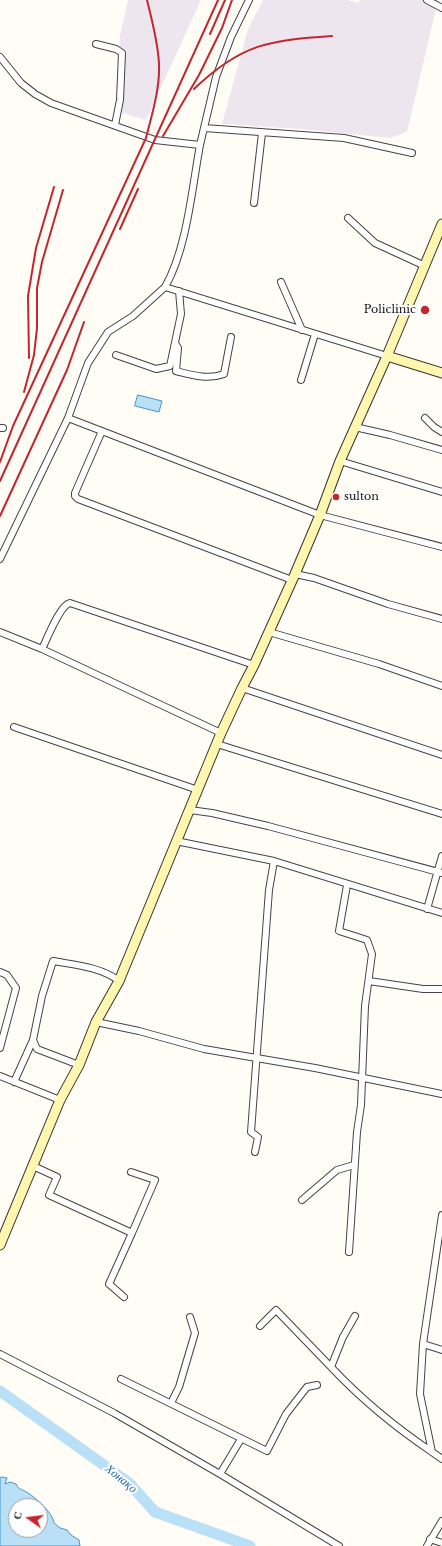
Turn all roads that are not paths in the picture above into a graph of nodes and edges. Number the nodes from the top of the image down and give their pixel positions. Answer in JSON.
{"nodes":[{"id":1,"x":249,"y":0,"type":"edge"},
{"id":2,"x":427,"y":0,"type":"edge"},
{"id":3,"x":442,"y":8,"type":"edge"},
{"id":4,"x":96,"y":44,"type":"dead end"},
{"id":5,"x":0,"y":57,"type":"edge"},
{"id":6,"x":115,"y":125,"type":"junction"},
{"id":7,"x":204,"y":128,"type":"junction"},
{"id":8,"x":262,"y":133,"type":"junction"},
{"id":9,"x":200,"y":145,"type":"junction"},
{"id":10,"x":412,"y":153,"type":"dead end"},
{"id":11,"x":254,"y":203,"type":"dead end"},
{"id":12,"x":348,"y":218,"type":"dead end"},
{"id":13,"x":442,"y":224,"type":"edge"},
{"id":14,"x":425,"y":266,"type":"junction"},
{"id":15,"x":281,"y":282,"type":"dead end"},
{"id":16,"x":165,"y":287,"type":"junction"},
{"id":17,"x":179,"y":291,"type":"junction"},
{"id":18,"x":302,"y":330,"type":"junction"},
{"id":19,"x":315,"y":334,"type":"junction"},
{"id":20,"x":231,"y":337,"type":"dead end"},
{"id":21,"x":175,"y":343,"type":"junction"},
{"id":22,"x":116,"y":355,"type":"dead end"},
{"id":23,"x":387,"y":356,"type":"junction"},
{"id":24,"x":442,"y":373,"type":"edge"},
{"id":25,"x":301,"y":380,"type":"dead end"},
{"id":26,"x":68,"y":418,"type":"junction"},
{"id":27,"x":425,"y":418,"type":"dead end"},
{"id":28,"x":355,"y":427,"type":"junction"},
{"id":29,"x":102,"y":431,"type":"junction"},
{"id":30,"x":442,"y":432,"type":"edge"},
{"id":31,"x":442,"y":450,"type":"edge"},
{"id":32,"x":340,"y":461,"type":"junction"},
{"id":33,"x":442,"y":492,"type":"edge"},
{"id":34,"x":320,"y":515,"type":"junction"},
{"id":35,"x":442,"y":547,"type":"edge"},
{"id":36,"x":0,"y":559,"type":"edge"},
{"id":37,"x":293,"y":577,"type":"junction"},
{"id":38,"x":442,"y":619,"type":"edge"},
{"id":39,"x":0,"y":632,"type":"edge"},
{"id":40,"x":269,"y":632,"type":"junction"},
{"id":41,"x":42,"y":649,"type":"junction"},
{"id":42,"x":254,"y":665,"type":"junction"},
{"id":43,"x":442,"y":686,"type":"edge"},
{"id":44,"x":242,"y":688,"type":"junction"},
{"id":45,"x":14,"y":727,"type":"dead end"},
{"id":46,"x":221,"y":733,"type":"junction"},
{"id":47,"x":217,"y":744,"type":"junction"},
{"id":48,"x":442,"y":755,"type":"edge"},
{"id":49,"x":198,"y":790,"type":"junction"},
{"id":50,"x":190,"y":810,"type":"junction"},
{"id":51,"x":442,"y":814,"type":"edge"},
{"id":52,"x":176,"y":841,"type":"junction"},
{"id":53,"x":442,"y":856,"type":"edge"},
{"id":54,"x":274,"y":861,"type":"junction"},
{"id":55,"x":440,"y":872,"type":"edge"},
{"id":56,"x":347,"y":885,"type":"junction"},
{"id":57,"x":427,"y":909,"type":"junction"},
{"id":58,"x":442,"y":913,"type":"edge"},
{"id":59,"x":0,"y":972,"type":"edge"},
{"id":60,"x":120,"y":981,"type":"junction"},
{"id":61,"x":369,"y":981,"type":"junction"},
{"id":62,"x":442,"y":989,"type":"edge"},
{"id":63,"x":96,"y":1022,"type":"junction"},
{"id":64,"x":33,"y":1040,"type":"junction"},
{"id":65,"x":0,"y":1048,"type":"edge"},
{"id":66,"x":256,"y":1058,"type":"junction"},
{"id":67,"x":78,"y":1065,"type":"junction"},
{"id":68,"x":0,"y":1076,"type":"edge"},
{"id":69,"x":361,"y":1079,"type":"junction"},
{"id":70,"x":14,"y":1082,"type":"junction"},
{"id":71,"x":442,"y":1094,"type":"edge"},
{"id":72,"x":60,"y":1100,"type":"junction"},
{"id":73,"x":255,"y":1152,"type":"dead end"},
{"id":74,"x":354,"y":1165,"type":"junction"},
{"id":75,"x":33,"y":1166,"type":"junction"},
{"id":76,"x":131,"y":1172,"type":"dead end"},
{"id":77,"x":302,"y":1200,"type":"dead end"},
{"id":78,"x":442,"y":1215,"type":"edge"},
{"id":79,"x":132,"y":1233,"type":"junction"},
{"id":80,"x":0,"y":1245,"type":"edge"},
{"id":81,"x":349,"y":1252,"type":"dead end"},
{"id":82,"x":439,"y":1253,"type":"edge"},
{"id":83,"x":124,"y":1297,"type":"dead end"},
{"id":84,"x":354,"y":1316,"type":"dead end"},
{"id":85,"x":190,"y":1317,"type":"dead end"},
{"id":86,"x":260,"y":1326,"type":"dead end"},
{"id":87,"x":423,"y":1344,"type":"junction"},
{"id":88,"x":442,"y":1350,"type":"edge"},
{"id":89,"x":0,"y":1354,"type":"edge"},
{"id":90,"x":331,"y":1367,"type":"junction"},
{"id":91,"x":121,"y":1380,"type":"dead end"},
{"id":92,"x":317,"y":1385,"type":"dead end"},
{"id":93,"x":171,"y":1403,"type":"junction"},
{"id":94,"x":241,"y":1439,"type":"junction"},
{"id":95,"x":432,"y":1452,"type":"junction"},
{"id":96,"x":442,"y":1459,"type":"edge"},
{"id":97,"x":220,"y":1474,"type":"junction"},
{"id":98,"x":442,"y":1521,"type":"edge"},
{"id":99,"x":430,"y":1539,"type":"junction"},
{"id":100,"x":442,"y":1543,"type":"edge"},
{"id":101,"x":339,"y":1546,"type":"edge"},
{"id":102,"x":427,"y":1546,"type":"edge"}],
"edges":[{"from":1,"to":7,"type":"street"},
{"from":2,"to":3,"type":"street"},
{"from":4,"to":6,"type":"street"},
{"from":5,"to":6,"type":"street"},
{"from":6,"to":9,"type":"street"},
{"from":7,"to":8,"type":"street"},
{"from":7,"to":9,"type":"street"},
{"from":8,"to":10,"type":"street"},
{"from":8,"to":11,"type":"street"},
{"from":9,"to":16,"type":"street"},
{"from":12,"to":14,"type":"street"},
{"from":13,"to":14,"type":"street"},
{"from":14,"to":23,"type":"street"},
{"from":15,"to":18,"type":"street"},
{"from":16,"to":17,"type":"street"},
{"from":16,"to":26,"type":"street"},
{"from":17,"to":18,"type":"street"},
{"from":17,"to":21,"type":"street"},
{"from":18,"to":19,"type":"street"},
{"from":19,"to":23,"type":"street"},
{"from":19,"to":25,"type":"street"},
{"from":20,"to":21,"type":"street"},
{"from":21,"to":22,"type":"street"},
{"from":23,"to":24,"type":"street"},
{"from":23,"to":28,"type":"street"},
{"from":26,"to":29,"type":"street"},
{"from":26,"to":36,"type":"street"},
{"from":27,"to":30,"type":"street"},
{"from":28,"to":31,"type":"street"},
{"from":28,"to":32,"type":"street"},
{"from":29,"to":34,"type":"street"},
{"from":29,"to":37,"type":"street"},
{"from":32,"to":33,"type":"street"},
{"from":32,"to":34,"type":"street"},
{"from":34,"to":35,"type":"street"},
{"from":34,"to":37,"type":"street"},
{"from":37,"to":38,"type":"street"},
{"from":37,"to":40,"type":"street"},
{"from":39,"to":41,"type":"street"},
{"from":40,"to":42,"type":"street"},
{"from":40,"to":43,"type":"street"},
{"from":41,"to":42,"type":"street"},
{"from":41,"to":46,"type":"street"},
{"from":42,"to":44,"type":"street"},
{"from":44,"to":46,"type":"street"},
{"from":44,"to":48,"type":"street"},
{"from":45,"to":49,"type":"street"},
{"from":46,"to":47,"type":"street"},
{"from":47,"to":49,"type":"street"},
{"from":47,"to":51,"type":"street"},
{"from":49,"to":50,"type":"street"},
{"from":50,"to":52,"type":"street"},
{"from":50,"to":55,"type":"street"},
{"from":52,"to":54,"type":"street"},
{"from":52,"to":60,"type":"street"},
{"from":53,"to":55,"type":"street"},
{"from":54,"to":56,"type":"street"},
{"from":54,"to":66,"type":"street"},
{"from":55,"to":57,"type":"street"},
{"from":56,"to":57,"type":"street"},
{"from":56,"to":61,"type":"street"},
{"from":57,"to":58,"type":"street"},
{"from":59,"to":65,"type":"street"},
{"from":60,"to":63,"type":"street"},
{"from":60,"to":64,"type":"street"},
{"from":61,"to":62,"type":"street"},
{"from":61,"to":69,"type":"street"},
{"from":63,"to":66,"type":"street"},
{"from":63,"to":67,"type":"street"},
{"from":64,"to":67,"type":"street"},
{"from":64,"to":70,"type":"street"},
{"from":66,"to":69,"type":"street"},
{"from":66,"to":73,"type":"street"},
{"from":67,"to":72,"type":"street"},
{"from":68,"to":70,"type":"street"},
{"from":69,"to":71,"type":"street"},
{"from":69,"to":74,"type":"street"},
{"from":70,"to":72,"type":"street"},
{"from":72,"to":75,"type":"street"},
{"from":74,"to":77,"type":"street"},
{"from":74,"to":81,"type":"street"},
{"from":75,"to":79,"type":"street"},
{"from":75,"to":80,"type":"street"},
{"from":76,"to":79,"type":"street"},
{"from":78,"to":82,"type":"street"},
{"from":79,"to":83,"type":"street"},
{"from":82,"to":87,"type":"street"},
{"from":84,"to":90,"type":"street"},
{"from":85,"to":93,"type":"street"},
{"from":86,"to":90,"type":"street"},
{"from":87,"to":88,"type":"street"},
{"from":87,"to":95,"type":"street"},
{"from":89,"to":97,"type":"street"},
{"from":90,"to":95,"type":"street"},
{"from":91,"to":93,"type":"street"},
{"from":92,"to":94,"type":"street"},
{"from":93,"to":94,"type":"street"},
{"from":94,"to":97,"type":"street"},
{"from":95,"to":96,"type":"street"},
{"from":97,"to":101,"type":"street"},
{"from":98,"to":99,"type":"street"},
{"from":99,"to":100,"type":"street"},
{"from":99,"to":102,"type":"street"}]}
